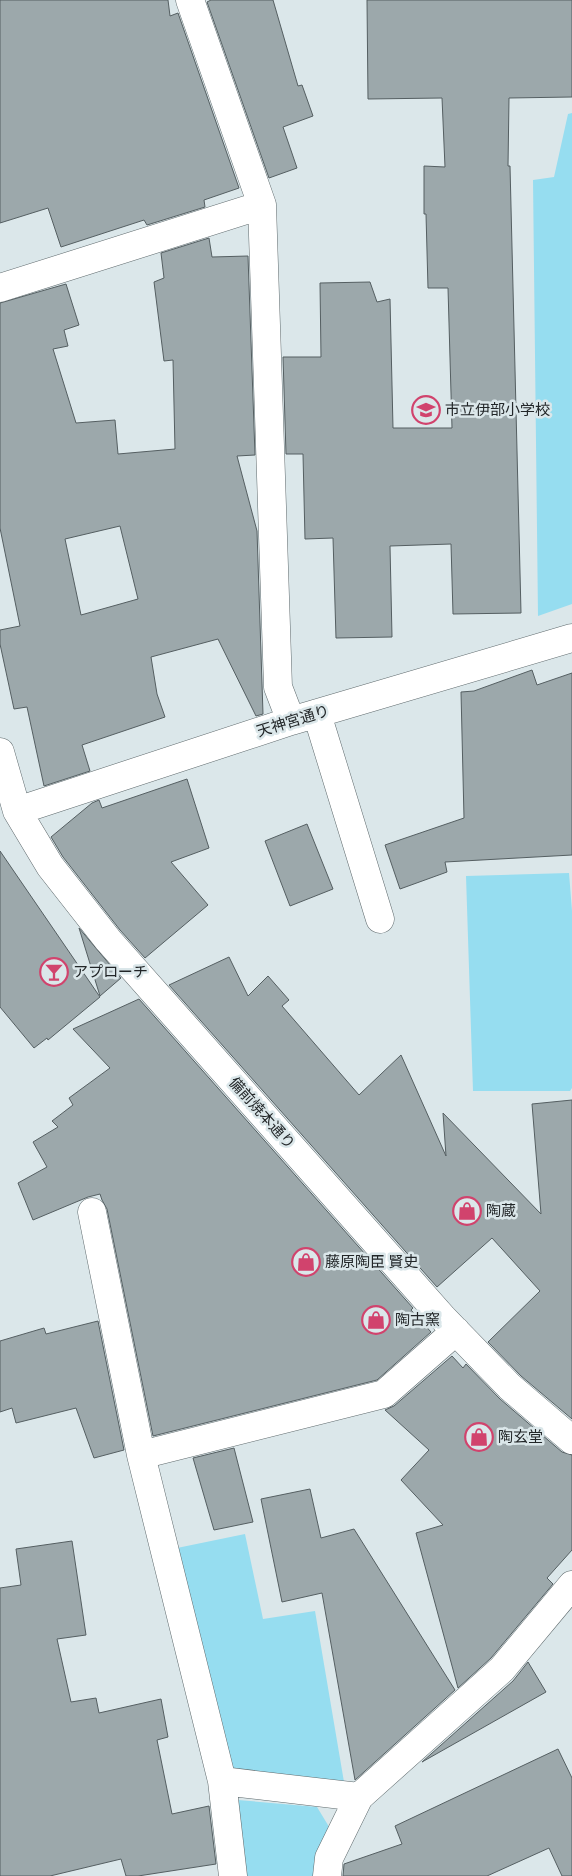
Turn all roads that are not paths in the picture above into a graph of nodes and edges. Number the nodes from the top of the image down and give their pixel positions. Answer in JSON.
{"nodes":[{"id":1,"x":190,"y":0,"type":"edge"},
{"id":2,"x":262,"y":205,"type":"junction"},
{"id":3,"x":0,"y":288,"type":"edge"},
{"id":4,"x":572,"y":638,"type":"edge"},
{"id":5,"x":317,"y":714,"type":"junction"},
{"id":6,"x":291,"y":721,"type":"junction"},
{"id":7,"x":0,"y":752,"type":"edge"},
{"id":8,"x":17,"y":811,"type":"junction"},
{"id":9,"x":380,"y":919,"type":"dead end"},
{"id":10,"x":92,"y":1212,"type":"dead end"},
{"id":11,"x":456,"y":1331,"type":"junction"},
{"id":12,"x":572,"y":1440,"type":"edge"},
{"id":13,"x":141,"y":1455,"type":"junction"},
{"id":14,"x":572,"y":1586,"type":"edge"},
{"id":15,"x":222,"y":1781,"type":"junction"},
{"id":16,"x":359,"y":1797,"type":"junction"},
{"id":17,"x":233,"y":1876,"type":"edge"},
{"id":18,"x":328,"y":1876,"type":"edge"}],
"edges":[{"from":1,"to":2,"type":"street"},
{"from":2,"to":3,"type":"street"},
{"from":2,"to":6,"type":"street"},
{"from":4,"to":5,"type":"street","name":"天神宮通り"},
{"from":5,"to":6,"type":"street","name":"天神宮通り"},
{"from":5,"to":9,"type":"street"},
{"from":6,"to":8,"type":"street","name":"天神宮通り"},
{"from":7,"to":8,"type":"street","name":"備前焼本通り"},
{"from":8,"to":11,"type":"street","name":"備前焼本通り"},
{"from":10,"to":13,"type":"street"},
{"from":11,"to":12,"type":"street","name":"備前焼本通り"},
{"from":11,"to":13,"type":"street"},
{"from":13,"to":15,"type":"street"},
{"from":14,"to":16,"type":"street"},
{"from":15,"to":16,"type":"street"},
{"from":15,"to":17,"type":"street"},
{"from":16,"to":18,"type":"street"}]}
